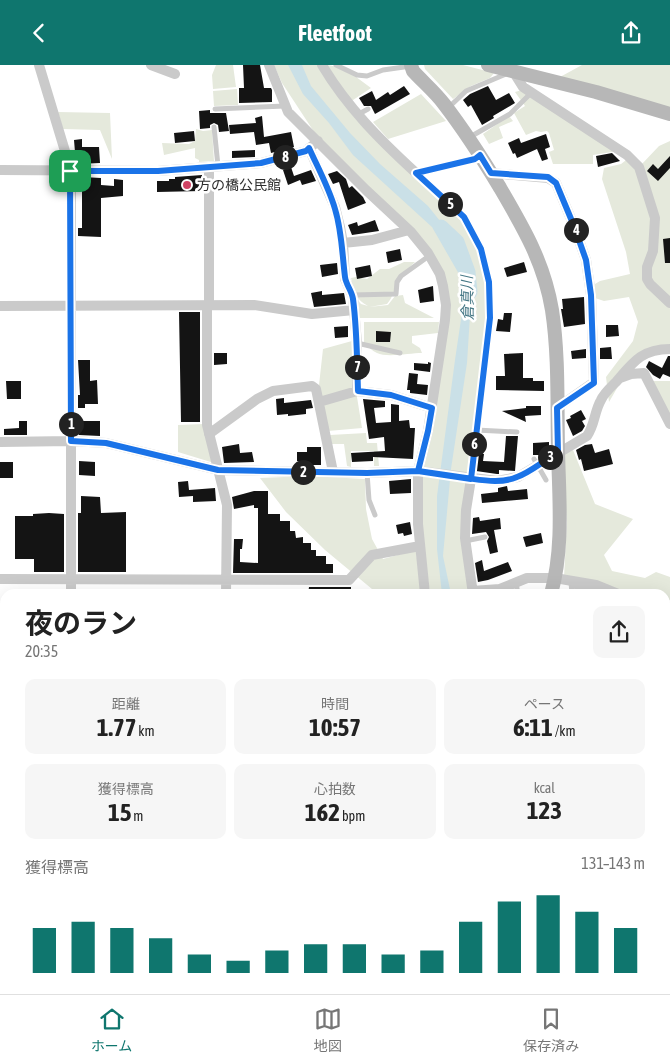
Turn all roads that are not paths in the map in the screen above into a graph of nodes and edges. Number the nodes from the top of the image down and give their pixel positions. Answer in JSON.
{"nodes":[{"id":1,"x":39,"y":65,"type":"edge"},
{"id":2,"x":151,"y":65,"type":"edge"},
{"id":3,"x":269,"y":65,"type":"edge"},
{"id":4,"x":322,"y":65,"type":"edge"},
{"id":5,"x":336,"y":65,"type":"edge"},
{"id":6,"x":411,"y":65,"type":"edge"},
{"id":7,"x":488,"y":65,"type":"edge"},
{"id":8,"x":519,"y":69,"type":"edge"},
{"id":9,"x":175,"y":74,"type":"dead end"},
{"id":10,"x":532,"y":93,"type":"junction"},
{"id":11,"x":285,"y":106,"type":"junction"},
{"id":12,"x":215,"y":109,"type":"dead end"},
{"id":13,"x":368,"y":109,"type":"dead end"},
{"id":14,"x":447,"y":109,"type":"junction"},
{"id":15,"x":670,"y":114,"type":"edge"},
{"id":16,"x":357,"y":115,"type":"junction"},
{"id":17,"x":214,"y":127,"type":"dead end"},
{"id":18,"x":469,"y":138,"type":"junction"},
{"id":19,"x":318,"y":141,"type":"junction"},
{"id":20,"x":309,"y":148,"type":"junction"},
{"id":21,"x":480,"y":155,"type":"junction"},
{"id":22,"x":213,"y":167,"type":"junction"},
{"id":23,"x":0,"y":171,"type":"edge"},
{"id":24,"x":70,"y":171,"type":"junction"},
{"id":25,"x":416,"y":173,"type":"junction"},
{"id":26,"x":491,"y":173,"type":"junction"},
{"id":27,"x":409,"y":230,"type":"junction"},
{"id":28,"x":343,"y":243,"type":"junction"},
{"id":29,"x":430,"y":255,"type":"junction"},
{"id":30,"x":352,"y":295,"type":"junction"},
{"id":31,"x":670,"y":303,"type":"edge"},
{"id":32,"x":208,"y":305,"type":"junction"},
{"id":33,"x":0,"y":306,"type":"edge"},
{"id":34,"x":71,"y":306,"type":"junction"},
{"id":35,"x":354,"y":310,"type":"junction"},
{"id":36,"x":357,"y":343,"type":"junction"},
{"id":37,"x":670,"y":349,"type":"edge"},
{"id":38,"x":400,"y":353,"type":"dead end"},
{"id":39,"x":646,"y":360,"type":"dead end"},
{"id":40,"x":631,"y":364,"type":"junction"},
{"id":41,"x":619,"y":378,"type":"junction"},
{"id":42,"x":358,"y":391,"type":"junction"},
{"id":43,"x":319,"y":402,"type":"junction"},
{"id":44,"x":432,"y":408,"type":"junction"},
{"id":45,"x":557,"y":408,"type":"junction"},
{"id":46,"x":670,"y":424,"type":"edge"},
{"id":47,"x":476,"y":429,"type":"junction"},
{"id":48,"x":517,"y":432,"type":"dead end"},
{"id":49,"x":209,"y":434,"type":"junction"},
{"id":50,"x":71,"y":441,"type":"junction"},
{"id":51,"x":0,"y":442,"type":"edge"},
{"id":52,"x":558,"y":453,"type":"junction"},
{"id":53,"x":536,"y":462,"type":"junction"},
{"id":54,"x":218,"y":470,"type":"junction"},
{"id":55,"x":418,"y":471,"type":"junction"},
{"id":56,"x":333,"y":472,"type":"junction"},
{"id":57,"x":367,"y":473,"type":"junction"},
{"id":58,"x":468,"y":478,"type":"junction"},
{"id":59,"x":546,"y":480,"type":"dead end"},
{"id":60,"x":375,"y":515,"type":"dead end"},
{"id":61,"x":485,"y":537,"type":"dead end"},
{"id":62,"x":466,"y":541,"type":"junction"},
{"id":63,"x":420,"y":546,"type":"junction"},
{"id":64,"x":555,"y":578,"type":"junction"},
{"id":65,"x":0,"y":579,"type":"edge"},
{"id":66,"x":72,"y":579,"type":"junction"},
{"id":67,"x":226,"y":579,"type":"junction"},
{"id":68,"x":572,"y":582,"type":"junction"},
{"id":69,"x":516,"y":583,"type":"junction"},
{"id":70,"x":72,"y":589,"type":"edge"},
{"id":71,"x":226,"y":589,"type":"edge"},
{"id":72,"x":424,"y":589,"type":"edge"},
{"id":73,"x":472,"y":589,"type":"edge"},
{"id":74,"x":500,"y":589,"type":"edge"},
{"id":75,"x":517,"y":589,"type":"edge"},
{"id":76,"x":552,"y":589,"type":"edge"},
{"id":77,"x":572,"y":589,"type":"edge"},
{"id":78,"x":582,"y":589,"type":"edge"},
{"id":79,"x":606,"y":589,"type":"edge"}],
"edges":[{"from":1,"to":24,"type":"street"},
{"from":2,"to":9,"type":"street"},
{"from":3,"to":11,"type":"street"},
{"from":4,"to":16,"type":"street"},
{"from":5,"to":6,"type":"lane"},
{"from":6,"to":14,"type":"street"},
{"from":7,"to":8,"type":"street"},
{"from":8,"to":10,"type":"street"},
{"from":8,"to":14,"type":"lane"},
{"from":8,"to":15,"type":"street"},
{"from":10,"to":18,"type":"lane"},
{"from":10,"to":31,"type":"street"},
{"from":11,"to":12,"type":"lane"},
{"from":11,"to":19,"type":"street"},
{"from":13,"to":16,"type":"lane"},
{"from":14,"to":18,"type":"street"},
{"from":16,"to":25,"type":"street"},
{"from":17,"to":22,"type":"lane"},
{"from":18,"to":21,"type":"street"},
{"from":19,"to":20,"type":"street"},
{"from":19,"to":27,"type":"street"},
{"from":20,"to":22,"type":"street"},
{"from":20,"to":28,"type":"street"},
{"from":21,"to":25,"type":"lane"},
{"from":21,"to":26,"type":"street"},
{"from":22,"to":24,"type":"street"},
{"from":22,"to":32,"type":"street"},
{"from":23,"to":24,"type":"street"},
{"from":24,"to":34,"type":"street"},
{"from":25,"to":47,"type":"lane"},
{"from":26,"to":45,"type":"street"},
{"from":26,"to":45,"type":"street"},
{"from":27,"to":28,"type":"street"},
{"from":27,"to":29,"type":"street"},
{"from":28,"to":30,"type":"street"},
{"from":29,"to":30,"type":"lane"},
{"from":29,"to":44,"type":"street"},
{"from":30,"to":35,"type":"street"},
{"from":32,"to":34,"type":"street"},
{"from":32,"to":35,"type":"street"},
{"from":32,"to":49,"type":"street"},
{"from":33,"to":34,"type":"street"},
{"from":34,"to":50,"type":"street"},
{"from":35,"to":36,"type":"street"},
{"from":36,"to":38,"type":"lane"},
{"from":36,"to":42,"type":"street"},
{"from":37,"to":40,"type":"street"},
{"from":39,"to":40,"type":"lane"},
{"from":40,"to":41,"type":"street"},
{"from":41,"to":46,"type":"street"},
{"from":41,"to":52,"type":"street"},
{"from":42,"to":43,"type":"street"},
{"from":42,"to":44,"type":"street"},
{"from":43,"to":49,"type":"street"},
{"from":43,"to":56,"type":"street"},
{"from":44,"to":55,"type":"street"},
{"from":45,"to":52,"type":"street"},
{"from":47,"to":48,"type":"lane"},
{"from":47,"to":58,"type":"lane"},
{"from":49,"to":54,"type":"street"},
{"from":50,"to":51,"type":"street"},
{"from":50,"to":54,"type":"street"},
{"from":50,"to":66,"type":"street"},
{"from":52,"to":53,"type":"street"},
{"from":52,"to":64,"type":"street"},
{"from":53,"to":58,"type":"street"},
{"from":53,"to":59,"type":"lane"},
{"from":54,"to":56,"type":"street"},
{"from":54,"to":67,"type":"street"},
{"from":55,"to":57,"type":"street"},
{"from":55,"to":58,"type":"street"},
{"from":55,"to":63,"type":"street"},
{"from":56,"to":57,"type":"street"},
{"from":57,"to":60,"type":"lane"},
{"from":58,"to":62,"type":"street"},
{"from":61,"to":62,"type":"lane"},
{"from":62,"to":73,"type":"street"},
{"from":63,"to":67,"type":"street"},
{"from":63,"to":72,"type":"street"},
{"from":64,"to":68,"type":"street"},
{"from":64,"to":69,"type":"street"},
{"from":64,"to":76,"type":"street"},
{"from":65,"to":66,"type":"street"},
{"from":66,"to":67,"type":"street"},
{"from":66,"to":70,"type":"street"},
{"from":67,"to":71,"type":"street"},
{"from":68,"to":77,"type":"lane"},
{"from":68,"to":78,"type":"street"},
{"from":68,"to":79,"type":"street"},
{"from":69,"to":74,"type":"street"},
{"from":69,"to":75,"type":"lane"}]}
